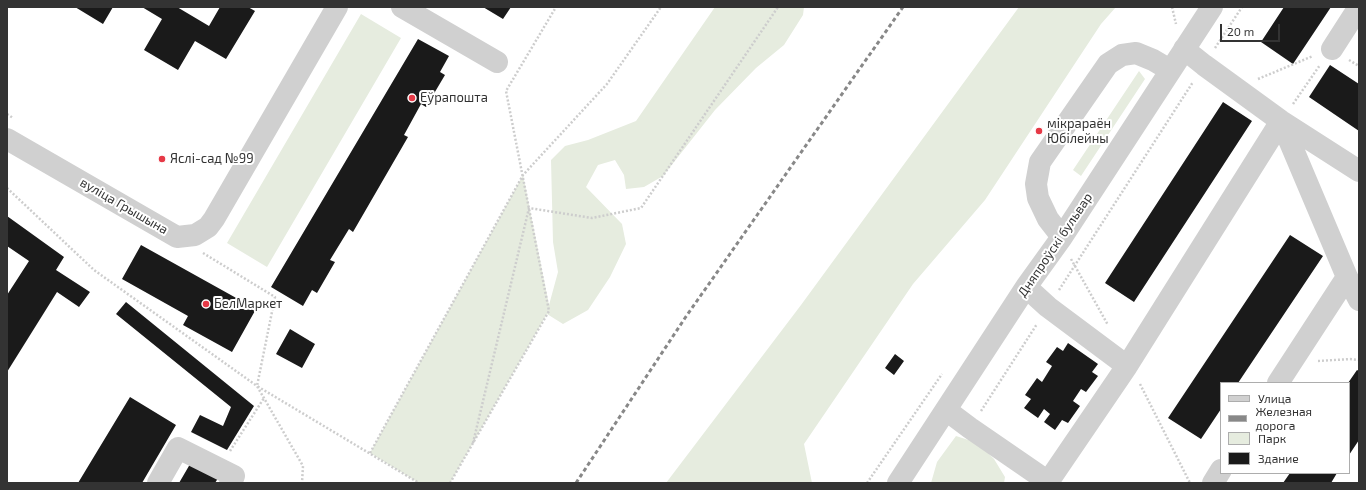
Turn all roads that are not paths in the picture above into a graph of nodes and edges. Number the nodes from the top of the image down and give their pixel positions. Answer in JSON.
{"nodes":[{"id":1,"x":337,"y":7,"type":"edge"},
{"id":2,"x":402,"y":7,"type":"edge"},
{"id":3,"x":1212,"y":7,"type":"edge"},
{"id":4,"x":1359,"y":7,"type":"edge"},
{"id":5,"x":1184,"y":49,"type":"junction"},
{"id":6,"x":1332,"y":49,"type":"road end"},
{"id":7,"x":497,"y":62,"type":"dead end"},
{"id":8,"x":1170,"y":70,"type":"junction"},
{"id":9,"x":1282,"y":120,"type":"junction"},
{"id":10,"x":7,"y":139,"type":"edge"},
{"id":11,"x":1359,"y":171,"type":"edge"},
{"id":12,"x":1062,"y":237,"type":"junction"},
{"id":13,"x":1347,"y":277,"type":"junction"},
{"id":14,"x":1026,"y":287,"type":"junction"},
{"id":15,"x":1359,"y":300,"type":"edge"},
{"id":16,"x":1128,"y":366,"type":"junction"},
{"id":17,"x":1279,"y":382,"type":"edge"},
{"id":18,"x":946,"y":410,"type":"junction"},
{"id":19,"x":1220,"y":472,"type":"edge"},
{"id":20,"x":224,"y":476,"type":"edge"},
{"id":21,"x":1049,"y":482,"type":"edge"},
{"id":22,"x":158,"y":483,"type":"edge"},
{"id":23,"x":898,"y":483,"type":"edge"},
{"id":24,"x":1213,"y":483,"type":"edge"}],
"edges":[{"from":1,"to":10,"type":"street","name":"вуліца Грышына"},
{"from":2,"to":7,"type":"street"},
{"from":3,"to":5,"type":"street","name":"Дняпроўскі бульвар"},
{"from":4,"to":6,"type":"street"},
{"from":5,"to":8,"type":"street","name":"Дняпроўскі бульвар"},
{"from":5,"to":9,"type":"street"},
{"from":8,"to":12,"type":"street","name":"Дняпроўскі бульвар"},
{"from":8,"to":12,"type":"street"},
{"from":9,"to":11,"type":"street"},
{"from":9,"to":13,"type":"street"},
{"from":9,"to":16,"type":"street"},
{"from":12,"to":14,"type":"street","name":"Дняпроўскі бульвар"},
{"from":13,"to":15,"type":"street"},
{"from":13,"to":17,"type":"street"},
{"from":14,"to":16,"type":"street"},
{"from":14,"to":18,"type":"street","name":"Дняпроўскі бульвар"},
{"from":16,"to":21,"type":"street"},
{"from":18,"to":21,"type":"street"},
{"from":18,"to":23,"type":"street","name":"Дняпроўскі бульвар"},
{"from":19,"to":24,"type":"street"},
{"from":20,"to":22,"type":"street"}]}
